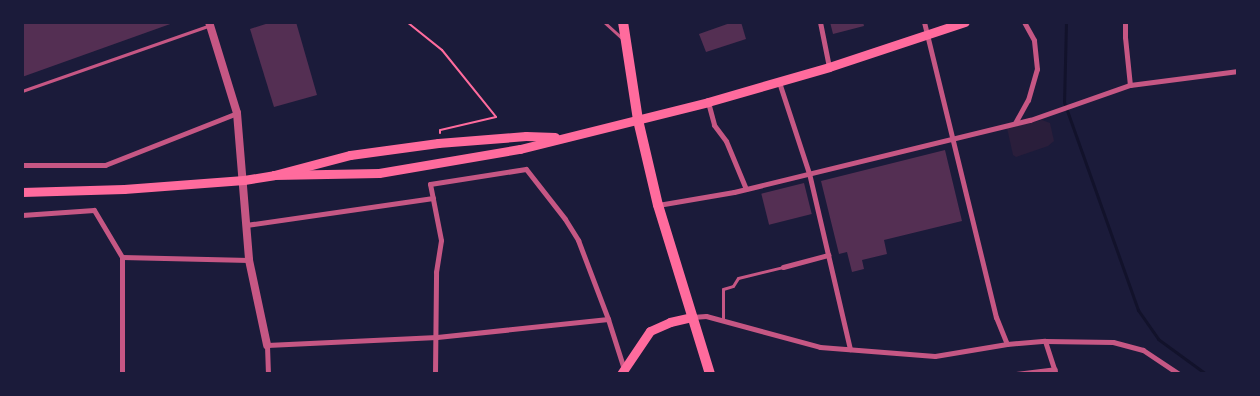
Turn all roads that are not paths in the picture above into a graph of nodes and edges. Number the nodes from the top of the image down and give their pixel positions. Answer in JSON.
{"nodes":[{"id":1,"x":604,"y":22,"type":"edge"},
{"id":2,"x":623,"y":22,"type":"edge"},
{"id":3,"x":820,"y":22,"type":"edge"},
{"id":4,"x":924,"y":22,"type":"edge"},
{"id":5,"x":964,"y":22,"type":"edge"},
{"id":6,"x":1024,"y":22,"type":"edge"},
{"id":7,"x":1126,"y":22,"type":"edge"},
{"id":8,"x":210,"y":24,"type":"edge"},
{"id":9,"x":927,"y":36,"type":"junction"},
{"id":10,"x":625,"y":40,"type":"junction"},
{"id":11,"x":829,"y":67,"type":"junction"},
{"id":12,"x":1238,"y":71,"type":"edge"},
{"id":13,"x":779,"y":82,"type":"junction"},
{"id":14,"x":1130,"y":85,"type":"junction"},
{"id":15,"x":22,"y":91,"type":"edge"},
{"id":16,"x":708,"y":102,"type":"junction"},
{"id":17,"x":237,"y":112,"type":"junction"},
{"id":18,"x":638,"y":120,"type":"junction"},
{"id":19,"x":1015,"y":123,"type":"junction"},
{"id":20,"x":564,"y":137,"type":"junction"},
{"id":21,"x":952,"y":138,"type":"junction"},
{"id":22,"x":22,"y":165,"type":"edge"},
{"id":23,"x":809,"y":173,"type":"junction"},
{"id":24,"x":274,"y":175,"type":"junction"},
{"id":25,"x":244,"y":180,"type":"junction"},
{"id":26,"x":746,"y":189,"type":"junction"},
{"id":27,"x":22,"y":192,"type":"edge"},
{"id":28,"x":433,"y":198,"type":"junction"},
{"id":29,"x":658,"y":205,"type":"junction"},
{"id":30,"x":22,"y":214,"type":"edge"},
{"id":31,"x":246,"y":224,"type":"junction"},
{"id":32,"x":828,"y":255,"type":"junction"},
{"id":33,"x":122,"y":257,"type":"junction"},
{"id":34,"x":249,"y":260,"type":"junction"},
{"id":35,"x":782,"y":267,"type":"joint"},
{"id":36,"x":692,"y":317,"type":"junction"},
{"id":37,"x":608,"y":320,"type":"junction"},
{"id":38,"x":723,"y":322,"type":"junction"},
{"id":39,"x":437,"y":337,"type":"junction"},
{"id":40,"x":1045,"y":341,"type":"junction"},
{"id":41,"x":1007,"y":344,"type":"junction"},
{"id":42,"x":267,"y":345,"type":"junction"},
{"id":43,"x":850,"y":349,"type":"junction"},
{"id":44,"x":1055,"y":371,"type":"edge"},
{"id":45,"x":624,"y":373,"type":"edge"},
{"id":46,"x":122,"y":374,"type":"edge"},
{"id":47,"x":268,"y":374,"type":"edge"},
{"id":48,"x":435,"y":374,"type":"edge"},
{"id":49,"x":710,"y":374,"type":"edge"},
{"id":50,"x":1016,"y":374,"type":"edge"},
{"id":51,"x":1179,"y":374,"type":"edge"}],
"edges":[{"from":1,"to":10,"type":"lane"},
{"from":2,"to":10,"type":"highway"},
{"from":3,"to":11,"type":"street"},
{"from":4,"to":9,"type":"street"},
{"from":5,"to":9,"type":"main road"},
{"from":6,"to":19,"type":"street"},
{"from":7,"to":14,"type":"street"},
{"from":8,"to":15,"type":"lane"},
{"from":8,"to":17,"type":"street"},
{"from":9,"to":11,"type":"main road"},
{"from":9,"to":21,"type":"street"},
{"from":10,"to":18,"type":"highway"},
{"from":11,"to":13,"type":"main road"},
{"from":12,"to":14,"type":"street"},
{"from":13,"to":16,"type":"main road"},
{"from":13,"to":23,"type":"street"},
{"from":14,"to":19,"type":"street"},
{"from":16,"to":18,"type":"main road"},
{"from":16,"to":26,"type":"street"},
{"from":17,"to":22,"type":"street"},
{"from":17,"to":25,"type":"street"},
{"from":18,"to":20,"type":"main road"},
{"from":18,"to":29,"type":"highway"},
{"from":19,"to":21,"type":"street"},
{"from":20,"to":24,"type":"main road"},
{"from":20,"to":24,"type":"main road"},
{"from":21,"to":23,"type":"street"},
{"from":21,"to":41,"type":"street"},
{"from":23,"to":26,"type":"street"},
{"from":23,"to":32,"type":"street"},
{"from":24,"to":25,"type":"main road"},
{"from":25,"to":27,"type":"main road"},
{"from":25,"to":31,"type":"street"},
{"from":26,"to":29,"type":"street"},
{"from":28,"to":31,"type":"street"},
{"from":28,"to":37,"type":"street"},
{"from":28,"to":39,"type":"street"},
{"from":29,"to":36,"type":"highway"},
{"from":30,"to":33,"type":"street"},
{"from":31,"to":34,"type":"street"},
{"from":32,"to":35,"type":"street"},
{"from":32,"to":43,"type":"street"},
{"from":33,"to":34,"type":"street"},
{"from":33,"to":46,"type":"street"},
{"from":34,"to":42,"type":"street"},
{"from":35,"to":38,"type":"lane"},
{"from":36,"to":38,"type":"street"},
{"from":36,"to":45,"type":"main road"},
{"from":36,"to":49,"type":"highway"},
{"from":37,"to":39,"type":"street"},
{"from":37,"to":45,"type":"street"},
{"from":38,"to":43,"type":"street"},
{"from":39,"to":42,"type":"street"},
{"from":39,"to":48,"type":"street"},
{"from":40,"to":41,"type":"street"},
{"from":40,"to":44,"type":"street"},
{"from":40,"to":51,"type":"street"},
{"from":41,"to":43,"type":"street"},
{"from":42,"to":47,"type":"street"},
{"from":44,"to":50,"type":"street"}]}
